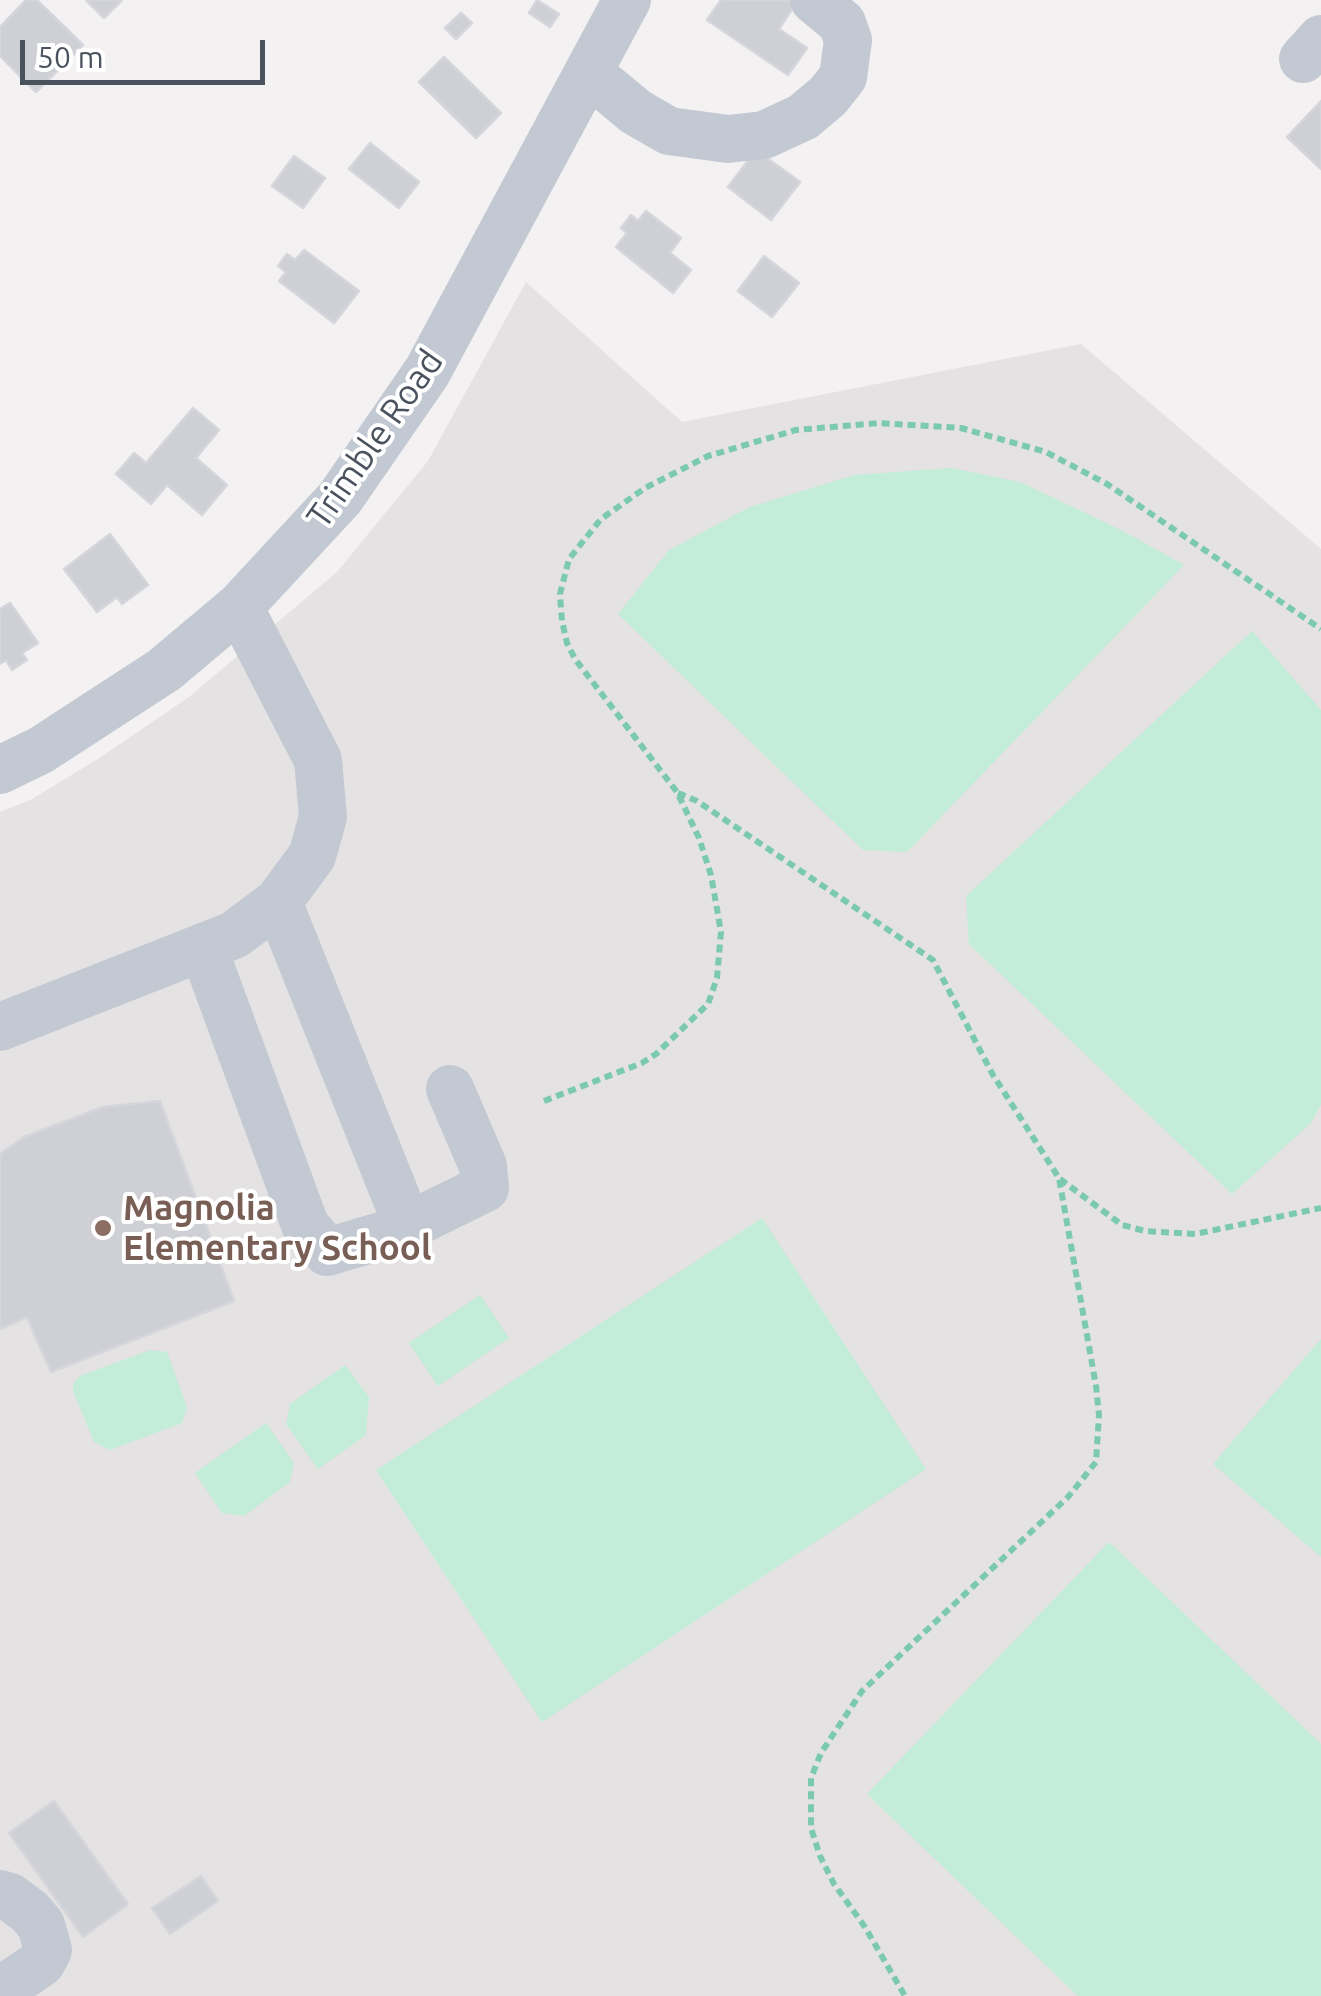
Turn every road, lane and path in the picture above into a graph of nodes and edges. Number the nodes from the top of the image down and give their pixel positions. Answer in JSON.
{"nodes":[{"id":1,"x":626,"y":0,"type":"edge"},
{"id":2,"x":814,"y":0,"type":"edge"},
{"id":3,"x":589,"y":73,"type":"junction"},
{"id":4,"x":239,"y":607,"type":"junction"},
{"id":5,"x":1321,"y":629,"type":"edge"},
{"id":6,"x":0,"y":770,"type":"edge"},
{"id":7,"x":677,"y":792,"type":"junction"},
{"id":8,"x":278,"y":902,"type":"junction"},
{"id":9,"x":203,"y":947,"type":"junction"},
{"id":10,"x":0,"y":1026,"type":"edge"},
{"id":11,"x":450,"y":1089,"type":"dead end"},
{"id":12,"x":544,"y":1101,"type":"dead end"},
{"id":13,"x":1060,"y":1178,"type":"junction"},
{"id":14,"x":1321,"y":1208,"type":"edge"},
{"id":15,"x":408,"y":1227,"type":"junction"},
{"id":16,"x":0,"y":1894,"type":"edge"},
{"id":17,"x":0,"y":1991,"type":"edge"},
{"id":18,"x":906,"y":1996,"type":"edge"}],
"edges":[{"from":1,"to":3,"type":"street","name":"Trimble Road"},
{"from":2,"to":3,"type":"street"},
{"from":3,"to":4,"type":"street","name":"Trimble Road"},
{"from":4,"to":6,"type":"street","name":"Trimble Road"},
{"from":4,"to":8,"type":"street"},
{"from":5,"to":7,"type":"path"},
{"from":7,"to":12,"type":"path"},
{"from":7,"to":13,"type":"path"},
{"from":8,"to":9,"type":"street"},
{"from":8,"to":15,"type":"street"},
{"from":9,"to":10,"type":"street"},
{"from":9,"to":15,"type":"street"},
{"from":11,"to":15,"type":"street"},
{"from":13,"to":14,"type":"path"},
{"from":13,"to":18,"type":"path"},
{"from":16,"to":17,"type":"street"}]}
